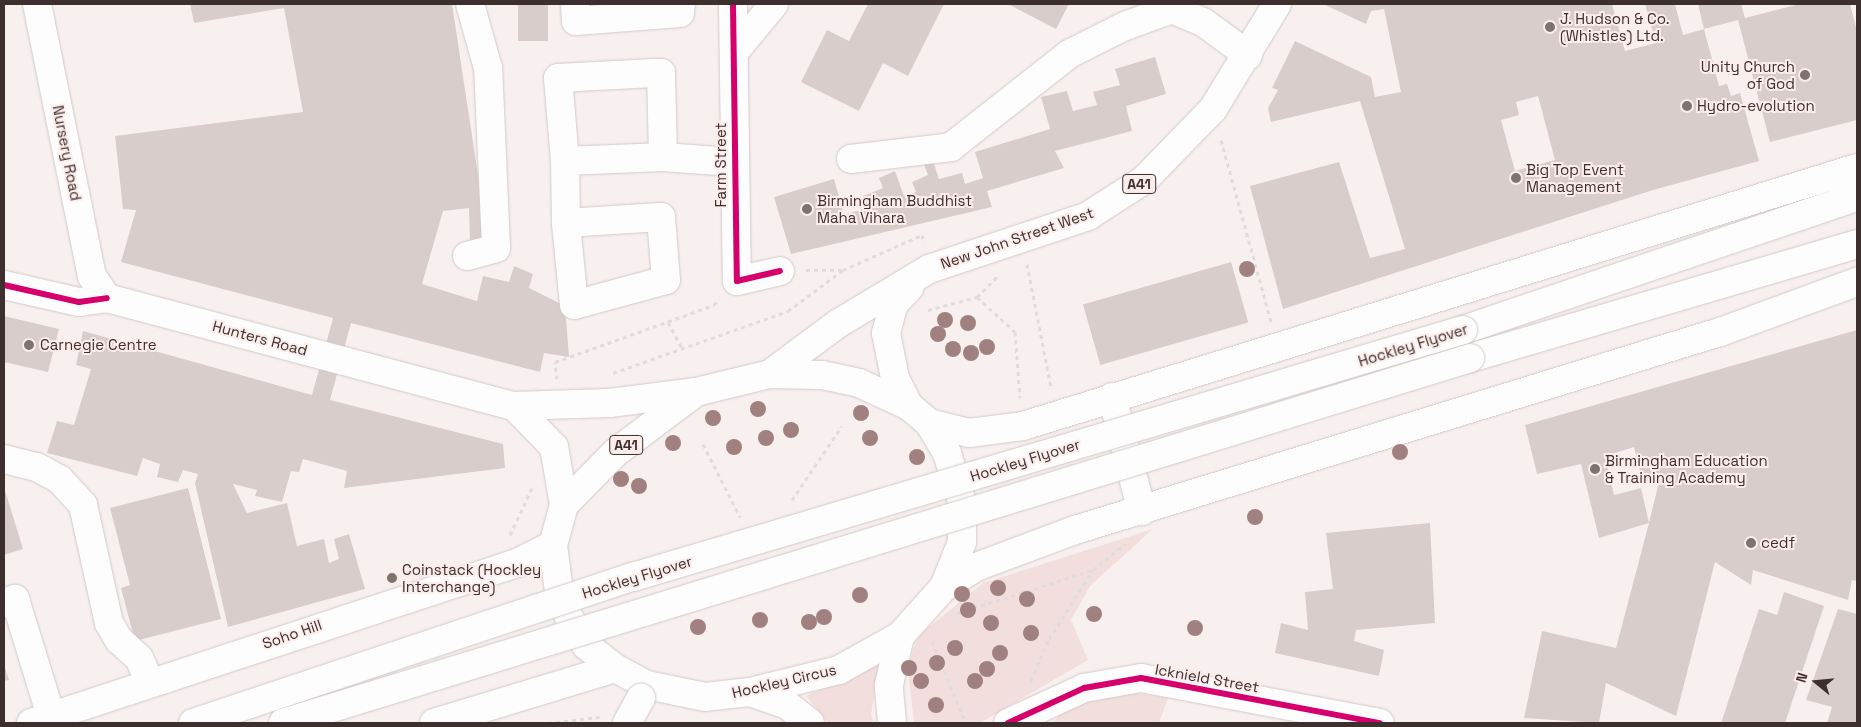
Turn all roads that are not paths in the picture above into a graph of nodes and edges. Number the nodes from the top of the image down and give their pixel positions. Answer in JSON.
{"nodes":[{"id":1,"x":37,"y":4,"type":"edge"},
{"id":2,"x":470,"y":4,"type":"edge"},
{"id":3,"x":575,"y":4,"type":"edge"},
{"id":4,"x":681,"y":4,"type":"edge"},
{"id":5,"x":732,"y":4,"type":"edge"},
{"id":6,"x":774,"y":4,"type":"edge"},
{"id":7,"x":1277,"y":4,"type":"edge"},
{"id":8,"x":735,"y":51,"type":"junction"},
{"id":9,"x":1248,"y":55,"type":"junction"},
{"id":10,"x":663,"y":157,"type":"junction"},
{"id":11,"x":851,"y":160,"type":"dead end"},
{"id":12,"x":564,"y":161,"type":"junction"},
{"id":13,"x":732,"y":162,"type":"junction"},
{"id":14,"x":1857,"y":168,"type":"edge"},
{"id":15,"x":1857,"y":197,"type":"edge"},
{"id":16,"x":566,"y":223,"type":"dead end"},
{"id":17,"x":1857,"y":244,"type":"edge"},
{"id":18,"x":467,"y":256,"type":"dead end"},
{"id":19,"x":929,"y":268,"type":"junction"},
{"id":20,"x":780,"y":271,"type":"road end"},
{"id":21,"x":1857,"y":282,"type":"edge"},
{"id":22,"x":4,"y":284,"type":"edge"},
{"id":23,"x":107,"y":298,"type":"junction"},
{"id":24,"x":770,"y":374,"type":"junction"},
{"id":25,"x":696,"y":392,"type":"junction"},
{"id":26,"x":1112,"y":397,"type":"junction"},
{"id":27,"x":514,"y":406,"type":"junction"},
{"id":28,"x":919,"y":415,"type":"junction"},
{"id":29,"x":4,"y":459,"type":"edge"},
{"id":30,"x":564,"y":505,"type":"junction"},
{"id":31,"x":1142,"y":511,"type":"junction"},
{"id":32,"x":553,"y":545,"type":"junction"},
{"id":33,"x":944,"y":587,"type":"junction"},
{"id":34,"x":4,"y":603,"type":"edge"},
{"id":35,"x":900,"y":636,"type":"junction"},
{"id":36,"x":615,"y":668,"type":"junction"},
{"id":37,"x":150,"y":683,"type":"junction"},
{"id":38,"x":644,"y":692,"type":"junction"},
{"id":39,"x":750,"y":692,"type":"junction"},
{"id":40,"x":1030,"y":716,"type":"edge"},
{"id":41,"x":41,"y":720,"type":"edge"},
{"id":42,"x":193,"y":723,"type":"edge"},
{"id":43,"x":283,"y":723,"type":"edge"},
{"id":44,"x":434,"y":723,"type":"edge"},
{"id":45,"x":627,"y":723,"type":"edge"},
{"id":46,"x":810,"y":723,"type":"edge"},
{"id":47,"x":892,"y":723,"type":"edge"},
{"id":48,"x":1380,"y":723,"type":"edge"}],
"edges":[{"from":1,"to":23,"type":"main road","name":"Nursery Road"},
{"from":2,"to":18,"type":"main road"},
{"from":3,"to":4,"type":"main road"},
{"from":5,"to":8,"type":"main road","name":"Farm Street"},
{"from":6,"to":8,"type":"main road"},
{"from":7,"to":9,"type":"main road","name":"New John Street West","number":"A41"},
{"from":8,"to":13,"type":"main road","name":"Farm Street"},
{"from":9,"to":11,"type":"main road"},
{"from":9,"to":19,"type":"main road","name":"New John Street West","number":"A41"},
{"from":10,"to":12,"type":"main road"},
{"from":10,"to":12,"type":"main road"},
{"from":10,"to":13,"type":"main road"},
{"from":12,"to":16,"type":"main road"},
{"from":13,"to":20,"type":"main road","name":"Farm Street"},
{"from":14,"to":26,"type":"main road"},
{"from":15,"to":42,"type":"main road","name":"Hockley Flyover","bridge":true},
{"from":17,"to":43,"type":"main road","name":"Hockley Flyover","bridge":true},
{"from":19,"to":24,"type":"main road","name":"New John Street West","number":"A41"},
{"from":19,"to":28,"type":"main road","name":"New John Street West","number":"A41"},
{"from":21,"to":31,"type":"main road"},
{"from":22,"to":23,"type":"main road","name":"Hunters Road"},
{"from":23,"to":27,"type":"main road","name":"Hunters Road"},
{"from":24,"to":25,"type":"main road","name":"Hockley Circus","number":"A41"},
{"from":24,"to":28,"type":"main road","name":"Hockley Circus","number":"A41"},
{"from":25,"to":27,"type":"main road","name":"Hunters Road"},
{"from":25,"to":30,"type":"main road","name":"Hockley Circus","number":"A41"},
{"from":26,"to":28,"type":"main road"},
{"from":26,"to":31,"type":"main road"},
{"from":27,"to":30,"type":"main road"},
{"from":28,"to":33,"type":"main road","name":"Hockley Circus","number":"A41"},
{"from":29,"to":37,"type":"main road"},
{"from":30,"to":32,"type":"main road","name":"Hockley Circus","number":"A41"},
{"from":31,"to":33,"type":"main road"},
{"from":32,"to":36,"type":"main road","name":"Hockley Circus","number":"A41"},
{"from":32,"to":37,"type":"main road","name":"Soho Hill"},
{"from":33,"to":35,"type":"main road","name":"Hockley Circus","number":"A41"},
{"from":34,"to":41,"type":"main road"},
{"from":35,"to":39,"type":"main road","name":"Hockley Circus","number":"A41"},
{"from":35,"to":47,"type":"main road","number":"A41"},
{"from":36,"to":38,"type":"main road","name":"Hockley Circus","number":"A41"},
{"from":36,"to":44,"type":"main road"},
{"from":37,"to":41,"type":"main road","name":"Soho Hill"},
{"from":38,"to":39,"type":"main road","name":"Hockley Circus","number":"A41"},
{"from":38,"to":45,"type":"main road","bridge":true},
{"from":39,"to":46,"type":"main road","number":"A41"},
{"from":40,"to":48,"type":"main road","name":"Icknield Street"}]}
